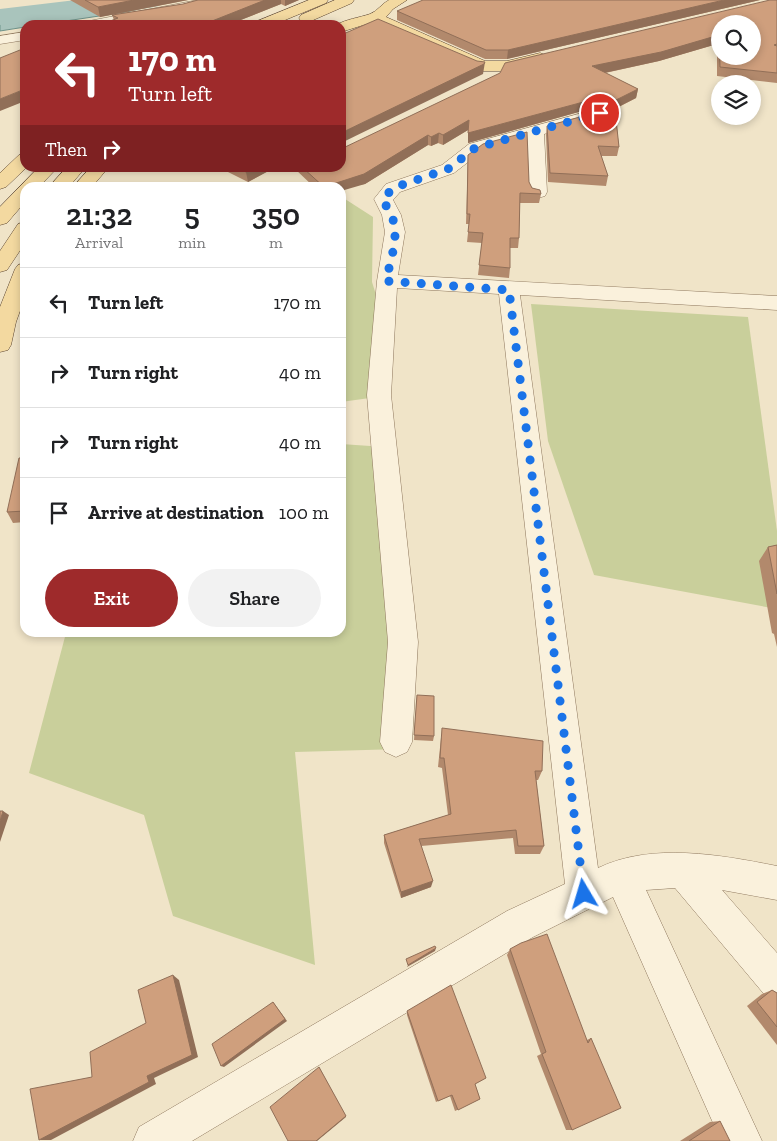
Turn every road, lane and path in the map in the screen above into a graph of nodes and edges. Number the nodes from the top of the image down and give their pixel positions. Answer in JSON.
{"nodes":[{"id":1,"x":213,"y":0,"type":"edge"},
{"id":2,"x":347,"y":0,"type":"edge"},
{"id":3,"x":391,"y":2,"type":"edge"},
{"id":4,"x":372,"y":11,"type":"junction"},
{"id":5,"x":326,"y":14,"type":"edge"},
{"id":6,"x":117,"y":20,"type":"edge"},
{"id":7,"x":290,"y":20,"type":"edge"},
{"id":8,"x":305,"y":20,"type":"edge"},
{"id":9,"x":20,"y":37,"type":"edge"},
{"id":10,"x":0,"y":40,"type":"edge"},
{"id":11,"x":554,"y":55,"type":"edge"},
{"id":12,"x":494,"y":67,"type":"junction"},
{"id":13,"x":483,"y":83,"type":"edge"},
{"id":14,"x":600,"y":113,"type":"edge"},
{"id":15,"x":534,"y":132,"type":"junction"},
{"id":16,"x":20,"y":164,"type":"edge"},
{"id":17,"x":44,"y":172,"type":"edge"},
{"id":18,"x":72,"y":172,"type":"edge"},
{"id":19,"x":95,"y":172,"type":"edge"},
{"id":20,"x":0,"y":182,"type":"edge"},
{"id":21,"x":33,"y":182,"type":"edge"},
{"id":22,"x":63,"y":182,"type":"edge"},
{"id":23,"x":86,"y":182,"type":"edge"},
{"id":24,"x":538,"y":192,"type":"edge"},
{"id":25,"x":20,"y":196,"type":"edge"},
{"id":26,"x":0,"y":219,"type":"edge"},
{"id":27,"x":20,"y":236,"type":"edge"},
{"id":28,"x":0,"y":266,"type":"edge"},
{"id":29,"x":386,"y":281,"type":"junction"},
{"id":30,"x":20,"y":282,"type":"edge"},
{"id":31,"x":509,"y":290,"type":"junction"},
{"id":32,"x":777,"y":303,"type":"edge"},
{"id":33,"x":0,"y":345,"type":"edge"},
{"id":34,"x":396,"y":742,"type":"dead end"},
{"id":35,"x":682,"y":870,"type":"junction"},
{"id":36,"x":621,"y":875,"type":"junction"},
{"id":37,"x":777,"y":883,"type":"edge"},
{"id":38,"x":584,"y":894,"type":"junction"},
{"id":39,"x":777,"y":981,"type":"edge"},
{"id":40,"x":153,"y":1141,"type":"edge"},
{"id":41,"x":742,"y":1141,"type":"edge"}],
"edges":[{"from":1,"to":6,"type":"street"},
{"from":2,"to":5,"type":"main road"},
{"from":3,"to":4,"type":"main road"},
{"from":4,"to":5,"type":"main road"},
{"from":4,"to":5,"type":"main road"},
{"from":4,"to":12,"type":"main road"},
{"from":5,"to":7,"type":"main road"},
{"from":5,"to":8,"type":"main road"},
{"from":9,"to":10,"type":"street"},
{"from":11,"to":12,"type":"main road"},
{"from":12,"to":13,"type":"street"},
{"from":14,"to":15,"type":"street"},
{"from":15,"to":24,"type":"street"},
{"from":15,"to":29,"type":"street"},
{"from":16,"to":20,"type":"main road"},
{"from":17,"to":21,"type":"main road"},
{"from":18,"to":22,"type":"main road"},
{"from":19,"to":23,"type":"main road"},
{"from":25,"to":26,"type":"main road"},
{"from":27,"to":28,"type":"main road"},
{"from":29,"to":31,"type":"street"},
{"from":29,"to":34,"type":"street"},
{"from":30,"to":33,"type":"main road"},
{"from":31,"to":32,"type":"street"},
{"from":31,"to":38,"type":"street"},
{"from":35,"to":36,"type":"street"},
{"from":35,"to":37,"type":"street"},
{"from":35,"to":39,"type":"street"},
{"from":36,"to":38,"type":"street"},
{"from":36,"to":41,"type":"street"},
{"from":38,"to":40,"type":"street"}]}
